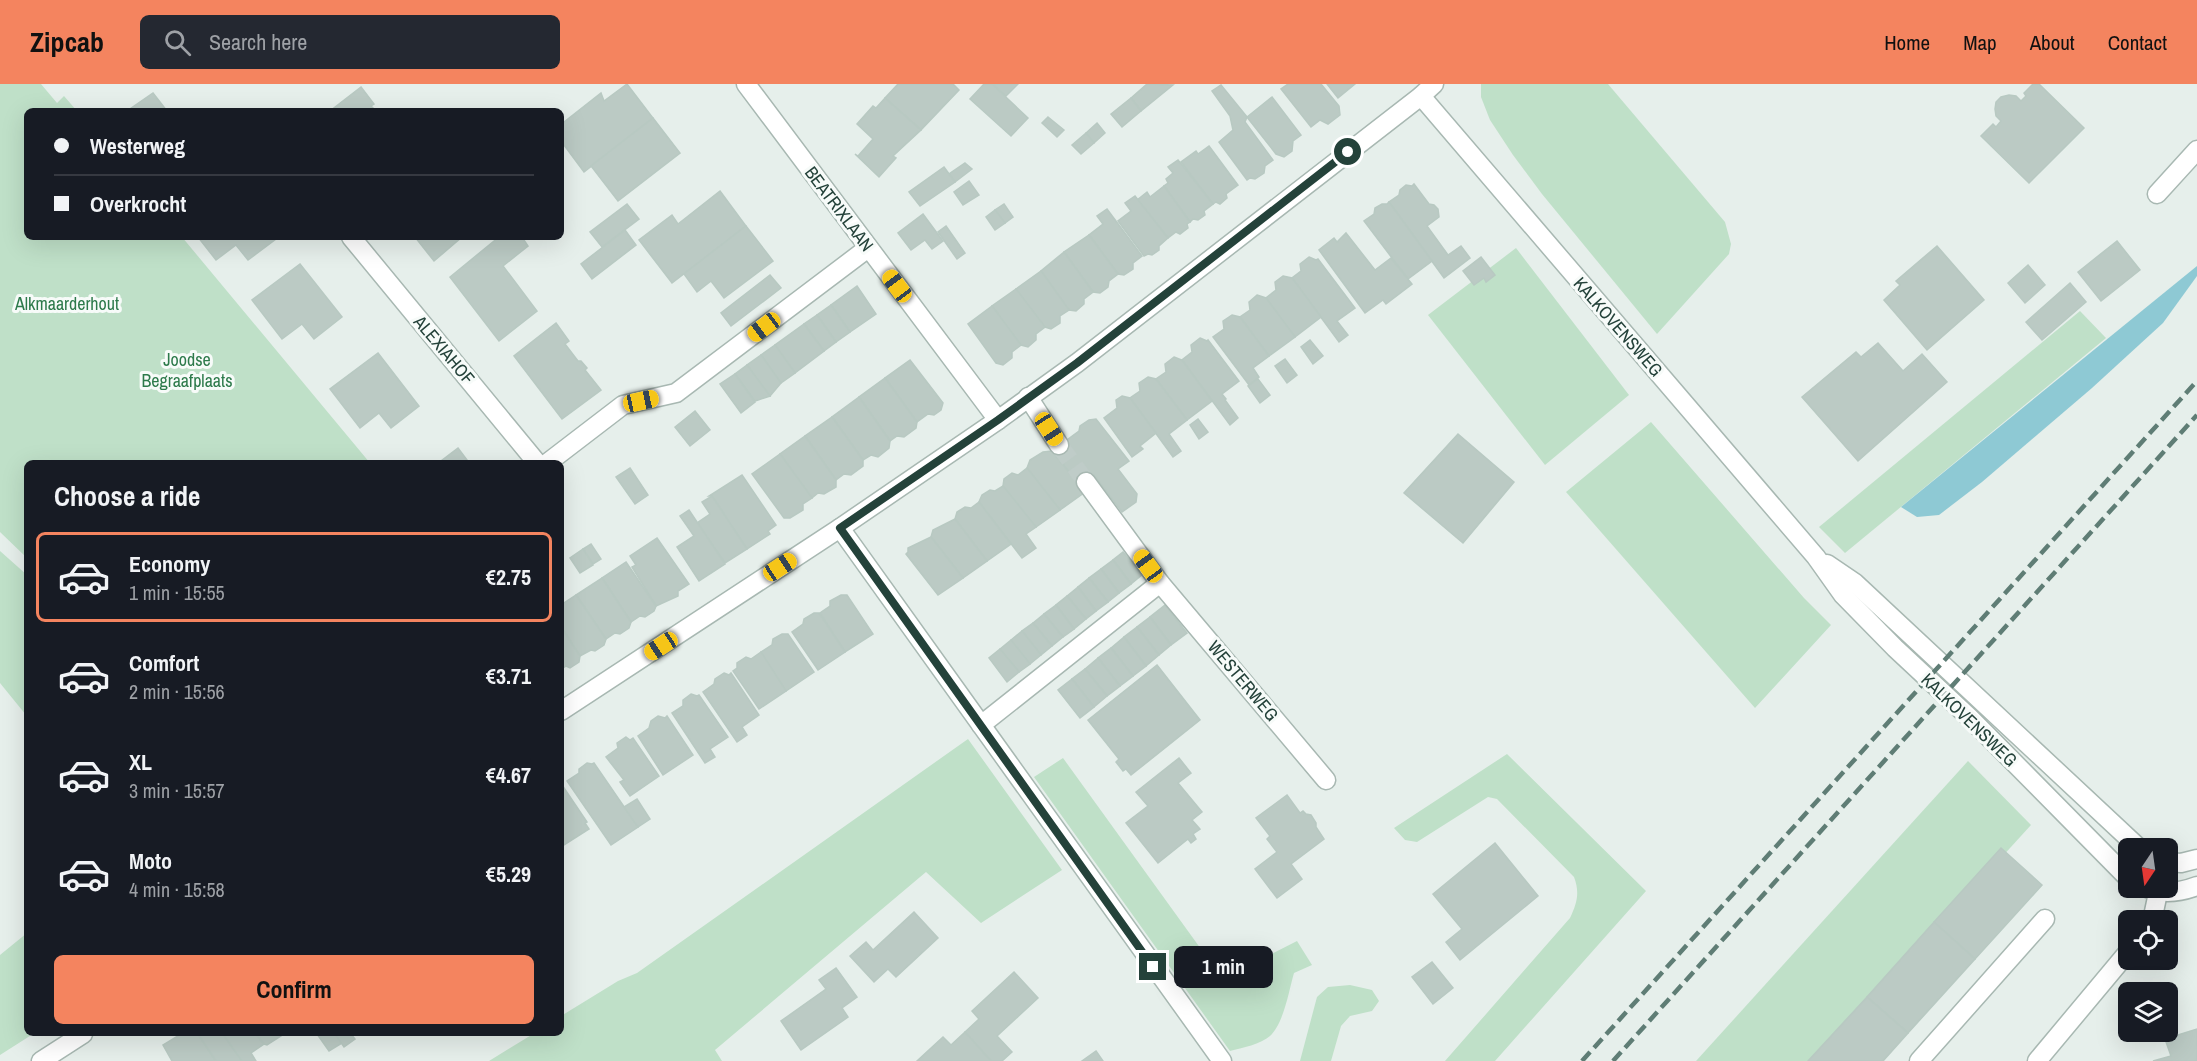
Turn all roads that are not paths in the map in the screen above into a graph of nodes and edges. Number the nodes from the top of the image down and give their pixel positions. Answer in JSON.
{"nodes":[{"id":1,"x":746,"y":84,"type":"edge"},
{"id":2,"x":1427,"y":90,"type":"edge"},
{"id":3,"x":2197,"y":150,"type":"edge"},
{"id":4,"x":2157,"y":194,"type":"dead end"},
{"id":5,"x":353,"y":240,"type":"edge"},
{"id":6,"x":868,"y":248,"type":"junction"},
{"id":7,"x":1028,"y":397,"type":"junction"},
{"id":8,"x":998,"y":420,"type":"junction"},
{"id":9,"x":1059,"y":445,"type":"tunnel mouth"},
{"id":10,"x":535,"y":460,"type":"edge"},
{"id":11,"x":551,"y":460,"type":"edge"},
{"id":12,"x":1086,"y":482,"type":"tunnel mouth"},
{"id":13,"x":840,"y":528,"type":"junction"},
{"id":14,"x":1816,"y":557,"type":"junction"},
{"id":15,"x":1160,"y":583,"type":"junction"},
{"id":16,"x":564,"y":709,"type":"edge"},
{"id":17,"x":981,"y":725,"type":"junction"},
{"id":18,"x":1326,"y":780,"type":"dead end"},
{"id":19,"x":2128,"y":838,"type":"edge"},
{"id":20,"x":2197,"y":859,"type":"edge"},
{"id":21,"x":2178,"y":863,"type":"edge"},
{"id":22,"x":2118,"y":868,"type":"edge"},
{"id":23,"x":2197,"y":886,"type":"edge"},
{"id":24,"x":2178,"y":892,"type":"edge"},
{"id":25,"x":2045,"y":919,"type":"dead end"},
{"id":26,"x":2118,"y":964,"type":"edge"},
{"id":27,"x":81,"y":1036,"type":"edge"},
{"id":28,"x":41,"y":1061,"type":"edge"},
{"id":29,"x":1222,"y":1061,"type":"edge"},
{"id":30,"x":1919,"y":1061,"type":"edge"},
{"id":31,"x":2037,"y":1061,"type":"edge"}],
"edges":[{"from":1,"to":6,"type":"street","name":"BEATRIXLAAN"},
{"from":2,"to":7,"type":"street"},
{"from":2,"to":14,"type":"street","name":"KALKOVENSWEG"},
{"from":3,"to":4,"type":"street"},
{"from":5,"to":10,"type":"street","name":"ALEXIAHOF"},
{"from":6,"to":8,"type":"street","name":"BEATRIXLAAN"},
{"from":6,"to":11,"type":"street"},
{"from":7,"to":8,"type":"street"},
{"from":7,"to":9,"type":"street"},
{"from":8,"to":13,"type":"street"},
{"from":12,"to":15,"type":"street","name":"WESTERWEG"},
{"from":13,"to":16,"type":"street"},
{"from":13,"to":17,"type":"street"},
{"from":14,"to":19,"type":"street","name":"KALKOVENSWEG"},
{"from":14,"to":22,"type":"street","name":"KALKOVENSWEG"},
{"from":15,"to":17,"type":"street"},
{"from":15,"to":18,"type":"street","name":"WESTERWEG"},
{"from":17,"to":29,"type":"street"},
{"from":20,"to":21,"type":"street"},
{"from":23,"to":24,"type":"street"},
{"from":25,"to":30,"type":"street"},
{"from":26,"to":31,"type":"street"},
{"from":27,"to":28,"type":"street"}]}
